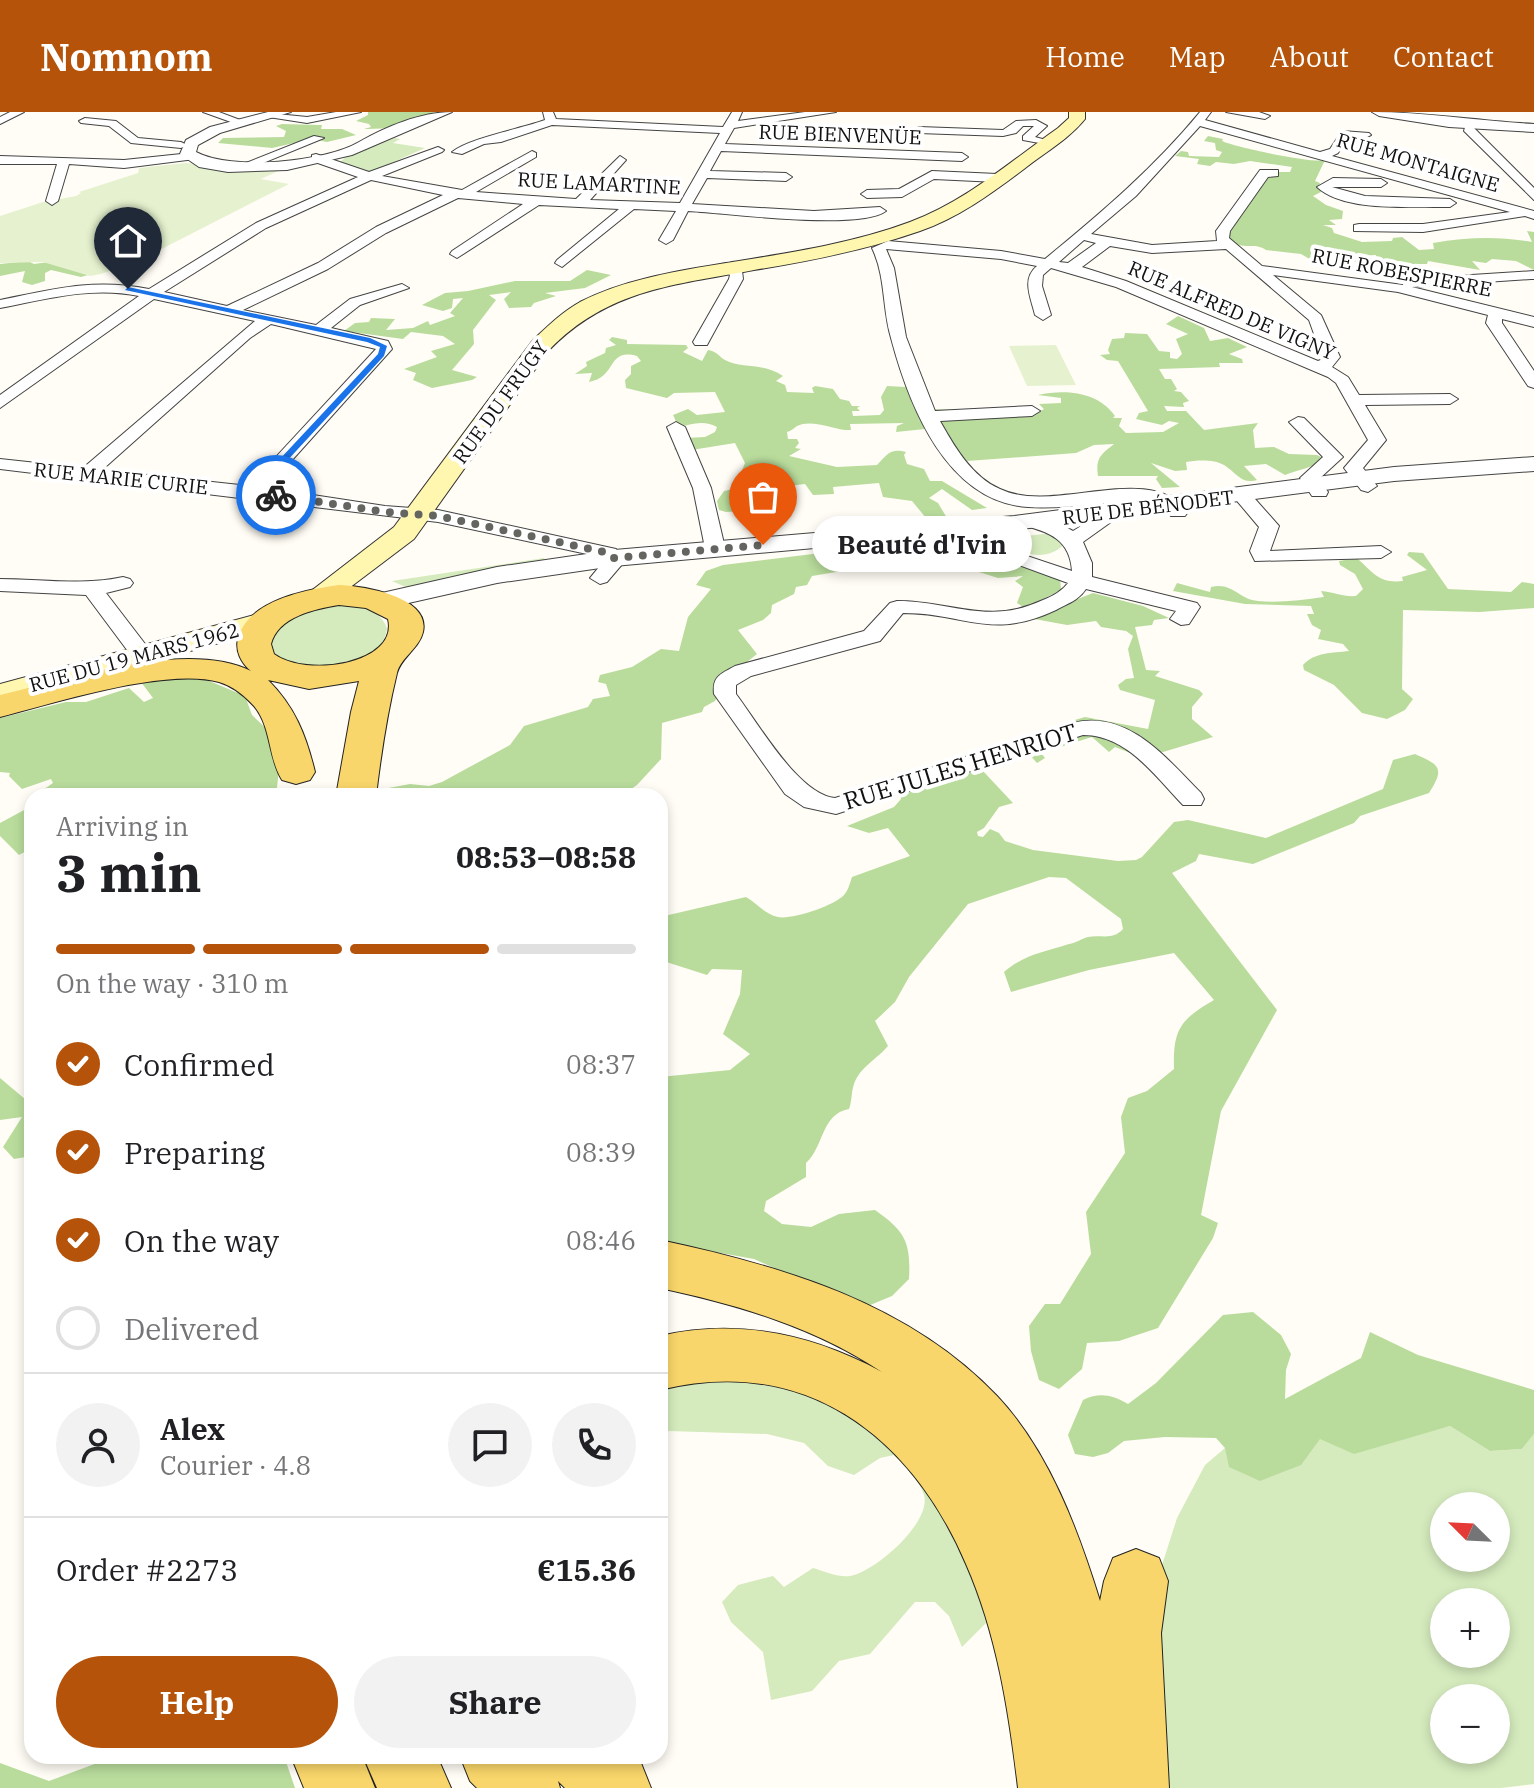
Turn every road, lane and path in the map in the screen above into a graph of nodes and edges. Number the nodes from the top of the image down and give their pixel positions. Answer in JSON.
{"nodes":[{"id":1,"x":19,"y":112,"type":"edge"},
{"id":2,"x":208,"y":112,"type":"edge"},
{"id":3,"x":284,"y":112,"type":"edge"},
{"id":4,"x":356,"y":112,"type":"edge"},
{"id":5,"x":445,"y":112,"type":"edge"},
{"id":6,"x":737,"y":112,"type":"edge"},
{"id":7,"x":831,"y":112,"type":"edge"},
{"id":8,"x":1231,"y":112,"type":"edge"},
{"id":9,"x":1379,"y":112,"type":"edge"},
{"id":10,"x":123,"y":114,"type":"dead end"},
{"id":11,"x":267,"y":116,"type":"junction"},
{"id":12,"x":1071,"y":116,"type":"edge"},
{"id":13,"x":1265,"y":116,"type":"dead end"},
{"id":14,"x":550,"y":117,"type":"edge"},
{"id":15,"x":1202,"y":117,"type":"edge"},
{"id":16,"x":0,"y":121,"type":"edge"},
{"id":17,"x":85,"y":121,"type":"dead end"},
{"id":18,"x":112,"y":123,"type":"junction"},
{"id":19,"x":242,"y":123,"type":"junction"},
{"id":20,"x":1470,"y":123,"type":"junction"},
{"id":21,"x":728,"y":127,"type":"junction"},
{"id":22,"x":1534,"y":127,"type":"edge"},
{"id":23,"x":919,"y":130,"type":"dead end"},
{"id":24,"x":567,"y":134,"type":"dead end"},
{"id":25,"x":1365,"y":135,"type":"dead end"},
{"id":26,"x":318,"y":138,"type":"dead end"},
{"id":27,"x":1046,"y":143,"type":"junction"},
{"id":28,"x":718,"y":145,"type":"junction"},
{"id":29,"x":195,"y":146,"type":"junction"},
{"id":30,"x":438,"y":150,"type":"dead end"},
{"id":31,"x":458,"y":152,"type":"dead end"},
{"id":32,"x":532,"y":155,"type":"dead end"},
{"id":33,"x":1323,"y":155,"type":"junction"},
{"id":34,"x":962,"y":157,"type":"dead end"},
{"id":35,"x":318,"y":159,"type":"junction"},
{"id":36,"x":0,"y":160,"type":"edge"},
{"id":37,"x":620,"y":160,"type":"dead end"},
{"id":38,"x":64,"y":161,"type":"junction"},
{"id":39,"x":1503,"y":161,"type":"junction"},
{"id":40,"x":1522,"y":161,"type":"dead end"},
{"id":41,"x":244,"y":165,"type":"junction"},
{"id":42,"x":1274,"y":173,"type":"dead end"},
{"id":43,"x":701,"y":174,"type":"junction"},
{"id":44,"x":366,"y":177,"type":"junction"},
{"id":45,"x":786,"y":177,"type":"dead end"},
{"id":46,"x":997,"y":178,"type":"junction"},
{"id":47,"x":1405,"y":179,"type":"junction"},
{"id":48,"x":462,"y":193,"type":"junction"},
{"id":49,"x":867,"y":194,"type":"dead end"},
{"id":50,"x":1534,"y":196,"type":"edge"},
{"id":51,"x":52,"y":201,"type":"dead end"},
{"id":52,"x":536,"y":201,"type":"junction"},
{"id":53,"x":1489,"y":203,"type":"junction"},
{"id":54,"x":579,"y":204,"type":"junction"},
{"id":55,"x":630,"y":206,"type":"junction"},
{"id":56,"x":683,"y":207,"type":"junction"},
{"id":57,"x":1338,"y":209,"type":"dead end"},
{"id":58,"x":880,"y":211,"type":"dead end"},
{"id":59,"x":1531,"y":214,"type":"edge"},
{"id":60,"x":1448,"y":224,"type":"junction"},
{"id":61,"x":1359,"y":228,"type":"dead end"},
{"id":62,"x":1083,"y":237,"type":"junction"},
{"id":63,"x":666,"y":240,"type":"dead end"},
{"id":64,"x":1107,"y":242,"type":"junction"},
{"id":65,"x":877,"y":244,"type":"junction"},
{"id":66,"x":1227,"y":245,"type":"junction"},
{"id":67,"x":1138,"y":248,"type":"junction"},
{"id":68,"x":457,"y":254,"type":"dead end"},
{"id":69,"x":562,"y":263,"type":"dead end"},
{"id":70,"x":1047,"y":264,"type":"junction"},
{"id":71,"x":1071,"y":268,"type":"junction"},
{"id":72,"x":1157,"y":268,"type":"dead end"},
{"id":73,"x":730,"y":269,"type":"junction"},
{"id":74,"x":1261,"y":270,"type":"junction"},
{"id":75,"x":1531,"y":275,"type":"dead end"},
{"id":76,"x":402,"y":288,"type":"dead end"},
{"id":77,"x":1398,"y":288,"type":"junction"},
{"id":78,"x":152,"y":296,"type":"junction"},
{"id":79,"x":0,"y":304,"type":"edge"},
{"id":80,"x":1496,"y":311,"type":"junction"},
{"id":81,"x":226,"y":312,"type":"junction"},
{"id":82,"x":1043,"y":315,"type":"dead end"},
{"id":83,"x":267,"y":320,"type":"junction"},
{"id":84,"x":1534,"y":322,"type":"edge"},
{"id":85,"x":319,"y":330,"type":"junction"},
{"id":86,"x":701,"y":342,"type":"dead end"},
{"id":87,"x":1319,"y":367,"type":"junction"},
{"id":88,"x":1534,"y":383,"type":"edge"},
{"id":89,"x":1450,"y":399,"type":"dead end"},
{"id":90,"x":1354,"y":400,"type":"junction"},
{"id":91,"x":0,"y":403,"type":"edge"},
{"id":92,"x":1032,"y":411,"type":"dead end"},
{"id":93,"x":929,"y":416,"type":"junction"},
{"id":94,"x":1298,"y":422,"type":"dead end"},
{"id":95,"x":676,"y":427,"type":"dead end"},
{"id":96,"x":0,"y":464,"type":"edge"},
{"id":97,"x":1534,"y":467,"type":"edge"},
{"id":98,"x":85,"y":475,"type":"junction"},
{"id":99,"x":1364,"y":483,"type":"junction"},
{"id":100,"x":1315,"y":489,"type":"junction"},
{"id":101,"x":254,"y":492,"type":"junction"},
{"id":102,"x":1235,"y":500,"type":"junction"},
{"id":103,"x":1174,"y":507,"type":"junction"},
{"id":104,"x":419,"y":514,"type":"junction"},
{"id":105,"x":1039,"y":535,"type":"junction"},
{"id":106,"x":715,"y":548,"type":"junction"},
{"id":107,"x":1381,"y":552,"type":"dead end"},
{"id":108,"x":689,"y":558,"type":"junction"},
{"id":109,"x":592,"y":561,"type":"junction"},
{"id":110,"x":1081,"y":580,"type":"junction"},
{"id":111,"x":123,"y":583,"type":"dead end"},
{"id":112,"x":0,"y":585,"type":"edge"},
{"id":113,"x":368,"y":588,"type":"junction"},
{"id":114,"x":93,"y":590,"type":"junction"},
{"id":115,"x":1181,"y":619,"type":"dead end"},
{"id":116,"x":269,"y":620,"type":"junction"},
{"id":117,"x":406,"y":627,"type":"junction"},
{"id":118,"x":141,"y":653,"type":"junction"},
{"id":119,"x":269,"y":664,"type":"junction"},
{"id":120,"x":369,"y":665,"type":"junction"},
{"id":121,"x":0,"y":694,"type":"edge"},
{"id":122,"x":0,"y":705,"type":"edge"},
{"id":123,"x":294,"y":784,"type":"edge"},
{"id":124,"x":333,"y":788,"type":"edge"},
{"id":125,"x":357,"y":788,"type":"edge"},
{"id":126,"x":1192,"y":799,"type":"dead end"},
{"id":127,"x":668,"y":1266,"type":"edge"},
{"id":128,"x":668,"y":1361,"type":"edge"},
{"id":129,"x":1136,"y":1581,"type":"dead end"},
{"id":130,"x":330,"y":1764,"type":"edge"},
{"id":131,"x":402,"y":1764,"type":"edge"},
{"id":132,"x":502,"y":1764,"type":"edge"},
{"id":133,"x":590,"y":1764,"type":"edge"},
{"id":134,"x":340,"y":1788,"type":"edge"},
{"id":135,"x":416,"y":1788,"type":"edge"},
{"id":136,"x":525,"y":1788,"type":"edge"},
{"id":137,"x":616,"y":1788,"type":"edge"},
{"id":138,"x":1053,"y":1788,"type":"edge"},
{"id":139,"x":1107,"y":1788,"type":"edge"},
{"id":140,"x":1134,"y":1788,"type":"edge"}],
"edges":[{"from":1,"to":16,"type":"street"},
{"from":2,"to":19,"type":"street"},
{"from":3,"to":11,"type":"street"},
{"from":4,"to":11,"type":"street"},
{"from":5,"to":35,"type":"street"},
{"from":6,"to":21,"type":"street"},
{"from":7,"to":21,"type":"street"},
{"from":8,"to":13,"type":"street"},
{"from":9,"to":20,"type":"street"},
{"from":10,"to":18,"type":"street"},
{"from":11,"to":19,"type":"street"},
{"from":12,"to":27,"type":"main road","name":"RUE DU FRUGY"},
{"from":14,"to":21,"type":"street"},
{"from":14,"to":31,"type":"street"},
{"from":15,"to":33,"type":"street","name":"RUE MONTAIGNE"},
{"from":15,"to":62,"type":"street"},
{"from":17,"to":18,"type":"street"},
{"from":18,"to":29,"type":"street"},
{"from":19,"to":29,"type":"street"},
{"from":20,"to":22,"type":"street"},
{"from":20,"to":39,"type":"street"},
{"from":21,"to":28,"type":"street"},
{"from":23,"to":27,"type":"street"},
{"from":24,"to":28,"type":"street","name":"RUE BIENVENÜE"},
{"from":25,"to":33,"type":"street"},
{"from":26,"to":41,"type":"street"},
{"from":27,"to":46,"type":"main road","name":"RUE DU FRUGY"},
{"from":28,"to":34,"type":"street","name":"RUE BIENVENÜE"},
{"from":28,"to":43,"type":"street"},
{"from":29,"to":38,"type":"street"},
{"from":29,"to":41,"type":"street"},
{"from":30,"to":44,"type":"street"},
{"from":32,"to":48,"type":"street"},
{"from":33,"to":47,"type":"street","name":"RUE MONTAIGNE"},
{"from":35,"to":41,"type":"street"},
{"from":35,"to":44,"type":"street","name":"RUE LAMARTINE"},
{"from":36,"to":38,"type":"street"},
{"from":37,"to":54,"type":"street"},
{"from":38,"to":51,"type":"street"},
{"from":39,"to":40,"type":"street"},
{"from":39,"to":50,"type":"street"},
{"from":42,"to":66,"type":"street"},
{"from":43,"to":45,"type":"street"},
{"from":43,"to":56,"type":"street"},
{"from":44,"to":48,"type":"street","name":"RUE LAMARTINE"},
{"from":44,"to":78,"type":"street"},
{"from":46,"to":49,"type":"street"},
{"from":46,"to":65,"type":"main road","name":"RUE DU FRUGY"},
{"from":47,"to":53,"type":"street","name":"RUE MONTAIGNE"},
{"from":47,"to":53,"type":"street"},
{"from":48,"to":52,"type":"street","name":"RUE LAMARTINE"},
{"from":48,"to":81,"type":"street"},
{"from":52,"to":54,"type":"street","name":"RUE LAMARTINE"},
{"from":52,"to":68,"type":"street"},
{"from":53,"to":59,"type":"street","name":"RUE MONTAIGNE"},
{"from":54,"to":55,"type":"street","name":"RUE LAMARTINE"},
{"from":55,"to":56,"type":"street","name":"RUE LAMARTINE"},
{"from":55,"to":69,"type":"street"},
{"from":56,"to":58,"type":"street","name":"RUE LAMARTINE"},
{"from":56,"to":63,"type":"street"},
{"from":57,"to":60,"type":"street"},
{"from":59,"to":60,"type":"street"},
{"from":60,"to":61,"type":"street"},
{"from":62,"to":64,"type":"street"},
{"from":62,"to":70,"type":"street"},
{"from":64,"to":67,"type":"street"},
{"from":64,"to":71,"type":"street"},
{"from":65,"to":70,"type":"street"},
{"from":65,"to":73,"type":"main road","name":"RUE DU FRUGY"},
{"from":65,"to":93,"type":"street"},
{"from":66,"to":67,"type":"street"},
{"from":66,"to":74,"type":"street"},
{"from":67,"to":72,"type":"street"},
{"from":70,"to":71,"type":"street","name":"RUE ALFRED DE VIGNY"},
{"from":70,"to":82,"type":"street"},
{"from":71,"to":87,"type":"street","name":"RUE ALFRED DE VIGNY"},
{"from":73,"to":86,"type":"street"},
{"from":73,"to":104,"type":"main road","name":"RUE DU FRUGY"},
{"from":74,"to":77,"type":"street","name":"RUE ROBESPIERRE"},
{"from":74,"to":87,"type":"street"},
{"from":75,"to":77,"type":"street"},
{"from":76,"to":85,"type":"street"},
{"from":77,"to":80,"type":"street","name":"RUE ROBESPIERRE"},
{"from":78,"to":79,"type":"street"},
{"from":78,"to":81,"type":"street"},
{"from":78,"to":91,"type":"street"},
{"from":80,"to":84,"type":"street","name":"RUE ROBESPIERRE"},
{"from":80,"to":88,"type":"street"},
{"from":81,"to":83,"type":"street"},
{"from":83,"to":85,"type":"street"},
{"from":83,"to":98,"type":"street"},
{"from":85,"to":101,"type":"street"},
{"from":87,"to":90,"type":"street","name":"RUE ALFRED DE VIGNY"},
{"from":89,"to":90,"type":"street"},
{"from":90,"to":99,"type":"street","name":"RUE ALFRED DE VIGNY"},
{"from":92,"to":93,"type":"street"},
{"from":93,"to":103,"type":"street"},
{"from":94,"to":100,"type":"street"},
{"from":95,"to":106,"type":"street"},
{"from":96,"to":98,"type":"street","name":"RUE MARIE CURIE"},
{"from":97,"to":99,"type":"street","name":"RUE DE BÉNODET"},
{"from":98,"to":101,"type":"street","name":"RUE MARIE CURIE"},
{"from":99,"to":100,"type":"street","name":"RUE DE BÉNODET"},
{"from":100,"to":102,"type":"street","name":"RUE DE BÉNODET"},
{"from":101,"to":104,"type":"street","name":"RUE MARIE CURIE"},
{"from":102,"to":103,"type":"street","name":"RUE DE BÉNODET"},
{"from":102,"to":107,"type":"street"},
{"from":103,"to":105,"type":"street","name":"RUE DE BÉNODET"},
{"from":103,"to":105,"type":"street","name":"RUE DE BÉNODET"},
{"from":104,"to":109,"type":"street","name":"RUE MARIE CURIE"},
{"from":104,"to":113,"type":"main road","name":"RUE DU FRUGY"},
{"from":105,"to":106,"type":"street","name":"RUE DE BÉNODET"},
{"from":105,"to":108,"type":"street","name":"RUE DE BÉNODET"},
{"from":105,"to":110,"type":"street"},
{"from":105,"to":110,"type":"street"},
{"from":106,"to":108,"type":"street","name":"RUE DE BÉNODET"},
{"from":108,"to":109,"type":"street","name":"RUE DE BÉNODET"},
{"from":109,"to":113,"type":"street","name":"RUE DE BÉNODET"},
{"from":109,"to":117,"type":"street","name":"RUE DE BÉNODET"},
{"from":110,"to":115,"type":"street"},
{"from":110,"to":126,"type":"street","name":"RUE JULES HENRIOT"},
{"from":111,"to":114,"type":"street"},
{"from":112,"to":114,"type":"street"},
{"from":113,"to":116,"type":"main road"},
{"from":113,"to":117,"type":"main road"},
{"from":114,"to":118,"type":"street"},
{"from":116,"to":118,"type":"main road","name":"RUE DU 19 MARS 1962"},
{"from":116,"to":119,"type":"main road"},
{"from":117,"to":120,"type":"main road"},
{"from":118,"to":121,"type":"main road","name":"RUE DU 19 MARS 1962"},
{"from":119,"to":120,"type":"main road"},
{"from":119,"to":122,"type":"main road","name":"RUE DU 19 MARS 1962"},
{"from":119,"to":123,"type":"main road"},
{"from":120,"to":124,"type":"main road"},
{"from":120,"to":125,"type":"main road"},
{"from":122,"to":123,"type":"main road"},
{"from":127,"to":139,"type":"main road"},
{"from":128,"to":138,"type":"main road"},
{"from":129,"to":140,"type":"main road"},
{"from":130,"to":134,"type":"main road"},
{"from":131,"to":135,"type":"main road"},
{"from":132,"to":136,"type":"main road"},
{"from":133,"to":137,"type":"main road"}]}
